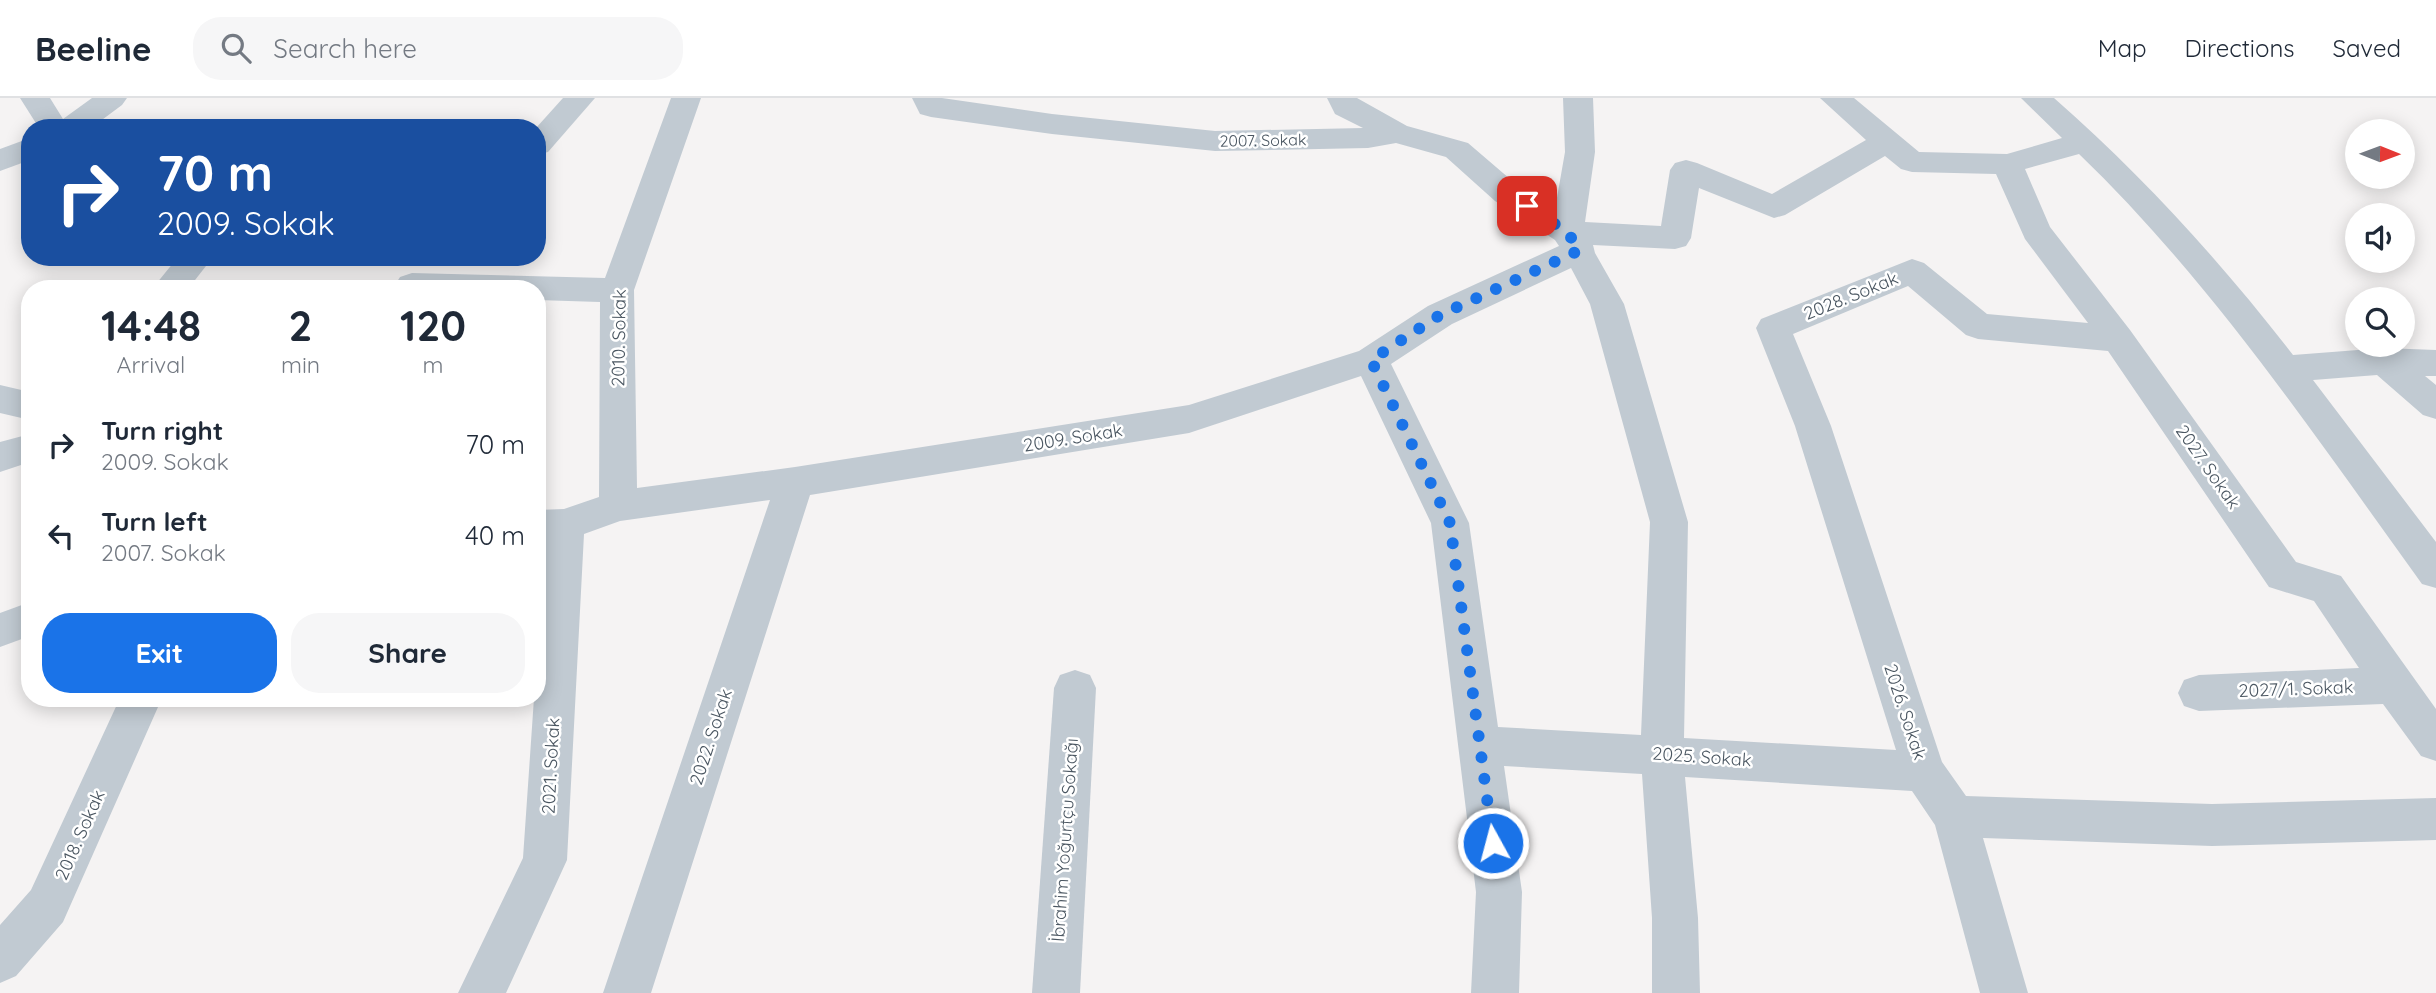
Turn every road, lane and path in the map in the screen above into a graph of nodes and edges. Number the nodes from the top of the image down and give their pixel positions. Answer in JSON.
{"nodes":[{"id":1,"x":35,"y":98,"type":"edge"},
{"id":2,"x":112,"y":98,"type":"edge"},
{"id":3,"x":580,"y":98,"type":"edge"},
{"id":4,"x":686,"y":98,"type":"edge"},
{"id":5,"x":1342,"y":98,"type":"edge"},
{"id":6,"x":1578,"y":98,"type":"edge"},
{"id":7,"x":1835,"y":98,"type":"edge"},
{"id":8,"x":2036,"y":98,"type":"edge"},
{"id":9,"x":929,"y":103,"type":"edge"},
{"id":10,"x":48,"y":119,"type":"edge"},
{"id":11,"x":83,"y":119,"type":"edge"},
{"id":12,"x":1396,"y":133,"type":"junction"},
{"id":13,"x":546,"y":135,"type":"edge"},
{"id":14,"x":1887,"y":141,"type":"junction"},
{"id":15,"x":2085,"y":142,"type":"junction"},
{"id":16,"x":21,"y":152,"type":"edge"},
{"id":17,"x":0,"y":161,"type":"edge"},
{"id":18,"x":2007,"y":164,"type":"junction"},
{"id":19,"x":1574,"y":241,"type":"junction"},
{"id":20,"x":189,"y":266,"type":"edge"},
{"id":21,"x":429,"y":266,"type":"edge"},
{"id":22,"x":177,"y":280,"type":"edge"},
{"id":23,"x":417,"y":280,"type":"edge"},
{"id":24,"x":546,"y":289,"type":"edge"},
{"id":25,"x":617,"y":290,"type":"junction"},
{"id":26,"x":1773,"y":328,"type":"joint"},
{"id":27,"x":2118,"y":339,"type":"junction"},
{"id":28,"x":1371,"y":360,"type":"junction"},
{"id":29,"x":2384,"y":360,"type":"junction"},
{"id":30,"x":2436,"y":363,"type":"edge"},
{"id":31,"x":2284,"y":369,"type":"junction"},
{"id":32,"x":0,"y":399,"type":"edge"},
{"id":33,"x":21,"y":404,"type":"edge"},
{"id":34,"x":2436,"y":405,"type":"edge"},
{"id":35,"x":21,"y":451,"type":"edge"},
{"id":36,"x":0,"y":457,"type":"edge"},
{"id":37,"x":795,"y":482,"type":"junction"},
{"id":38,"x":618,"y":506,"type":"junction"},
{"id":39,"x":551,"y":525,"type":"edge"},
{"id":40,"x":2436,"y":572,"type":"edge"},
{"id":41,"x":21,"y":623,"type":"edge"},
{"id":42,"x":0,"y":630,"type":"edge"},
{"id":43,"x":2393,"y":685,"type":"junction"},
{"id":44,"x":1075,"y":688,"type":"dead end"},
{"id":45,"x":2199,"y":692,"type":"dead end"},
{"id":46,"x":137,"y":707,"type":"edge"},
{"id":47,"x":2436,"y":742,"type":"edge"},
{"id":48,"x":1480,"y":745,"type":"junction"},
{"id":49,"x":1662,"y":755,"type":"junction"},
{"id":50,"x":1924,"y":772,"type":"junction"},
{"id":51,"x":1955,"y":816,"type":"junction"},
{"id":52,"x":2436,"y":819,"type":"edge"},
{"id":53,"x":0,"y":960,"type":"edge"},
{"id":54,"x":482,"y":993,"type":"edge"},
{"id":55,"x":626,"y":993,"type":"edge"},
{"id":56,"x":1056,"y":993,"type":"edge"},
{"id":57,"x":1495,"y":993,"type":"edge"},
{"id":58,"x":1676,"y":993,"type":"edge"},
{"id":59,"x":2004,"y":993,"type":"edge"}],
"edges":[{"from":1,"to":10,"type":"street"},
{"from":2,"to":11,"type":"street"},
{"from":3,"to":13,"type":"street"},
{"from":4,"to":25,"type":"street","name":"2010. Sokak"},
{"from":5,"to":12,"type":"street"},
{"from":6,"to":19,"type":"street"},
{"from":7,"to":14,"type":"street"},
{"from":8,"to":15,"type":"street"},
{"from":9,"to":12,"type":"street","name":"2007. Sokak"},
{"from":12,"to":19,"type":"street","name":"2007. Sokak"},
{"from":14,"to":18,"type":"street"},
{"from":14,"to":19,"type":"street"},
{"from":15,"to":18,"type":"street"},
{"from":15,"to":31,"type":"street"},
{"from":16,"to":17,"type":"street"},
{"from":18,"to":27,"type":"street","name":"2027. Sokak"},
{"from":19,"to":28,"type":"street","name":"2009. Sokak"},
{"from":19,"to":49,"type":"street"},
{"from":20,"to":22,"type":"street"},
{"from":21,"to":23,"type":"street"},
{"from":24,"to":25,"type":"street"},
{"from":25,"to":38,"type":"street","name":"2010. Sokak"},
{"from":26,"to":27,"type":"street","name":"2028. Sokak"},
{"from":26,"to":50,"type":"street","name":"2026. Sokak"},
{"from":27,"to":43,"type":"street","name":"2027. Sokak"},
{"from":28,"to":37,"type":"street","name":"2009. Sokak"},
{"from":28,"to":48,"type":"street"},
{"from":29,"to":30,"type":"street"},
{"from":29,"to":31,"type":"street"},
{"from":29,"to":34,"type":"street"},
{"from":31,"to":40,"type":"street"},
{"from":32,"to":33,"type":"street"},
{"from":35,"to":36,"type":"street"},
{"from":37,"to":38,"type":"street","name":"2009. Sokak"},
{"from":37,"to":55,"type":"street","name":"2022. Sokak"},
{"from":38,"to":39,"type":"street","name":"2009. Sokak"},
{"from":39,"to":54,"type":"street","name":"2021. Sokak"},
{"from":41,"to":42,"type":"street"},
{"from":43,"to":45,"type":"street","name":"2027/1. Sokak"},
{"from":43,"to":47,"type":"street","name":"2027. Sokak"},
{"from":44,"to":56,"type":"street","name":"İbrahim Yoğurtçu Sokağı"},
{"from":46,"to":53,"type":"street","name":"2018. Sokak"},
{"from":48,"to":49,"type":"street","name":"2025. Sokak"},
{"from":48,"to":57,"type":"street"},
{"from":49,"to":50,"type":"street","name":"2025. Sokak"},
{"from":49,"to":58,"type":"street"},
{"from":50,"to":51,"type":"street","name":"2026. Sokak"},
{"from":51,"to":52,"type":"street"},
{"from":51,"to":59,"type":"street","name":"2026. Sokak"}]}
